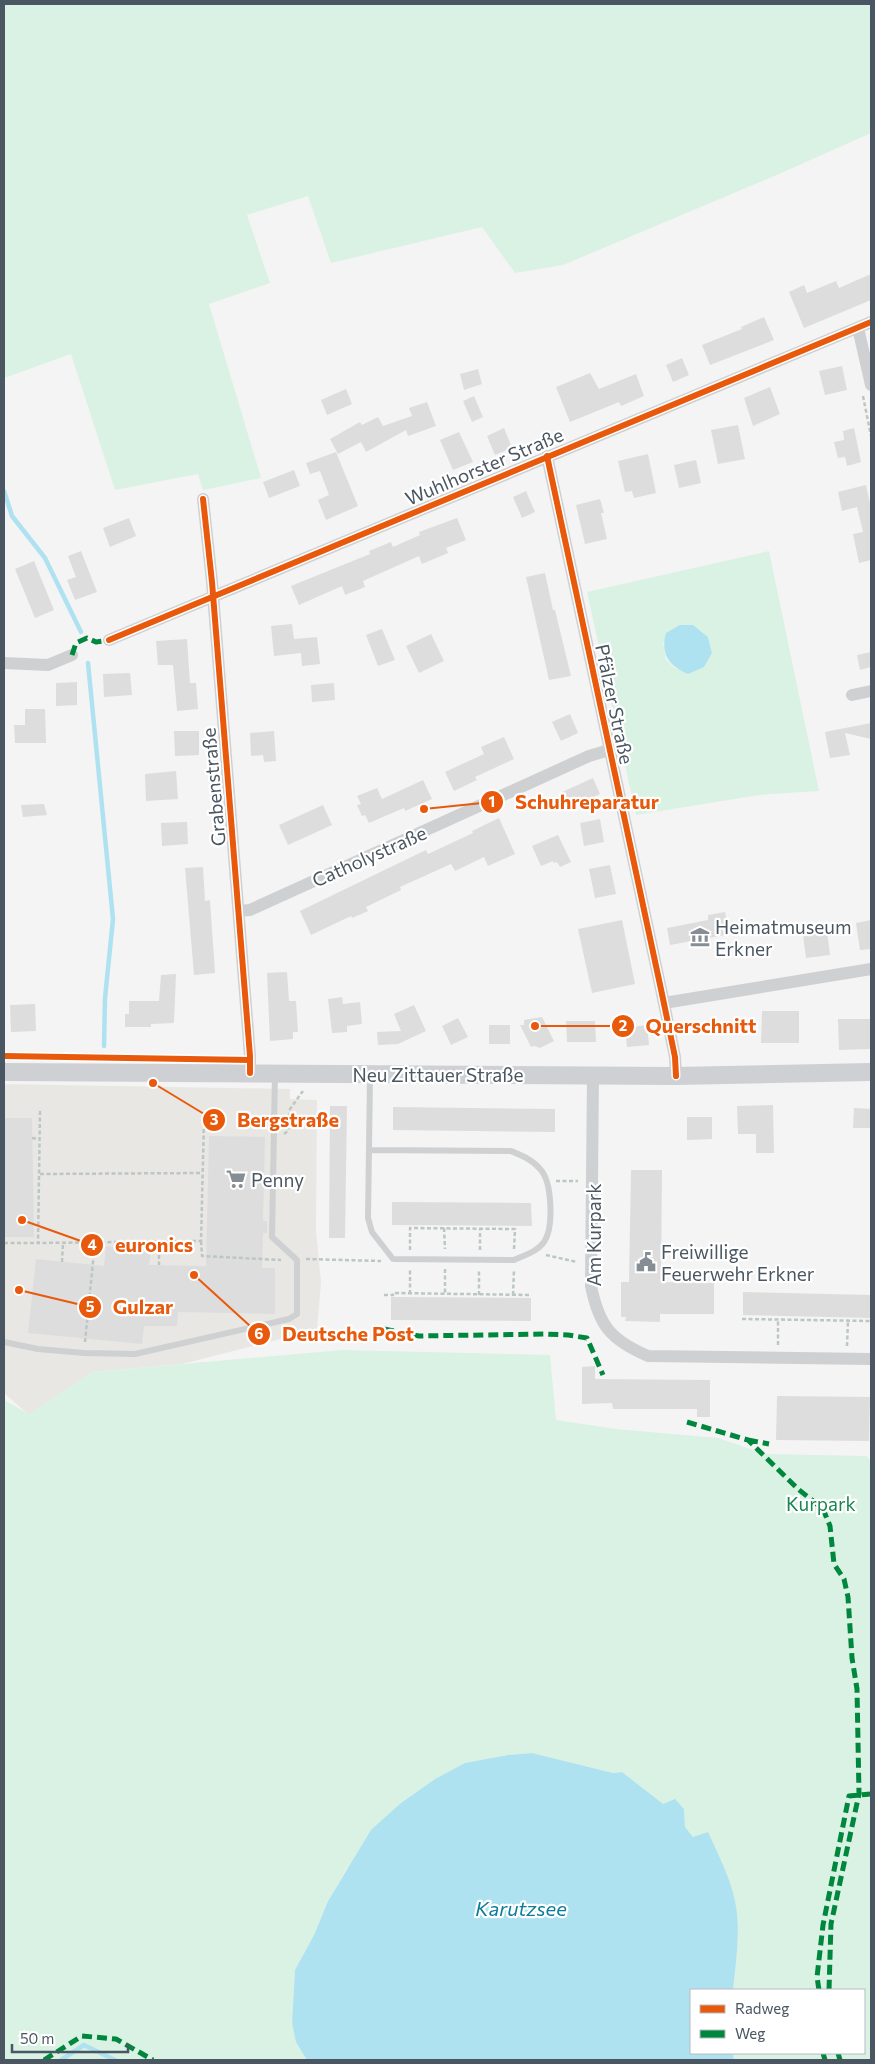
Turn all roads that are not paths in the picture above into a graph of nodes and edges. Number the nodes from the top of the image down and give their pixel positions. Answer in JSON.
{"nodes":[{"id":1,"x":871,"y":322,"type":"edge"},
{"id":2,"x":858,"y":328,"type":"junction"},
{"id":3,"x":871,"y":384,"type":"edge"},
{"id":4,"x":547,"y":456,"type":"junction"},
{"id":5,"x":203,"y":499,"type":"dead end"},
{"id":6,"x":213,"y":598,"type":"junction"},
{"id":7,"x":109,"y":640,"type":"dead end"},
{"id":8,"x":72,"y":655,"type":"dead end"},
{"id":9,"x":4,"y":662,"type":"edge"},
{"id":10,"x":871,"y":691,"type":"edge"},
{"id":11,"x":852,"y":695,"type":"dead end"},
{"id":12,"x":609,"y":750,"type":"junction"},
{"id":13,"x":239,"y":911,"type":"junction"},
{"id":14,"x":871,"y":969,"type":"edge"},
{"id":15,"x":664,"y":1003,"type":"junction"},
{"id":16,"x":4,"y":1072,"type":"edge"},
{"id":17,"x":871,"y":1072,"type":"edge"},
{"id":18,"x":250,"y":1073,"type":"junction"},
{"id":19,"x":276,"y":1073,"type":"junction"},
{"id":20,"x":370,"y":1073,"type":"junction"},
{"id":21,"x":593,"y":1075,"type":"junction"},
{"id":22,"x":676,"y":1076,"type":"junction"},
{"id":23,"x":370,"y":1150,"type":"junction"},
{"id":24,"x":4,"y":1342,"type":"edge"},
{"id":25,"x":871,"y":1359,"type":"edge"}],
"edges":[{"from":1,"to":2,"type":"street","name":"Wuhlhorster Straße"},
{"from":2,"to":3,"type":"street"},
{"from":2,"to":4,"type":"street","name":"Wuhlhorster Straße"},
{"from":4,"to":6,"type":"street","name":"Wuhlhorster Straße"},
{"from":4,"to":12,"type":"street","name":"Pfälzer Straße"},
{"from":5,"to":6,"type":"street","name":"Grabenstraße"},
{"from":6,"to":7,"type":"street","name":"Wuhlhorster Straße"},
{"from":6,"to":13,"type":"street","name":"Grabenstraße"},
{"from":8,"to":9,"type":"street"},
{"from":10,"to":11,"type":"street"},
{"from":12,"to":13,"type":"street","name":"Catholystraße"},
{"from":12,"to":15,"type":"street","name":"Pfälzer Straße"},
{"from":13,"to":18,"type":"street","name":"Grabenstraße"},
{"from":14,"to":15,"type":"street"},
{"from":15,"to":22,"type":"street","name":"Pfälzer Straße"},
{"from":16,"to":18,"type":"main road","name":"Neu Zittauer Straße"},
{"from":17,"to":22,"type":"main road","name":"Neu Zittauer Straße"},
{"from":18,"to":19,"type":"main road","name":"Neu Zittauer Straße"},
{"from":19,"to":20,"type":"main road","name":"Neu Zittauer Straße"},
{"from":19,"to":24,"type":"lane"},
{"from":20,"to":21,"type":"main road","name":"Neu Zittauer Straße"},
{"from":20,"to":23,"type":"lane"},
{"from":21,"to":22,"type":"main road","name":"Neu Zittauer Straße"},
{"from":21,"to":25,"type":"street","name":"Am Kurpark"},
{"from":23,"to":23,"type":"lane"}]}
